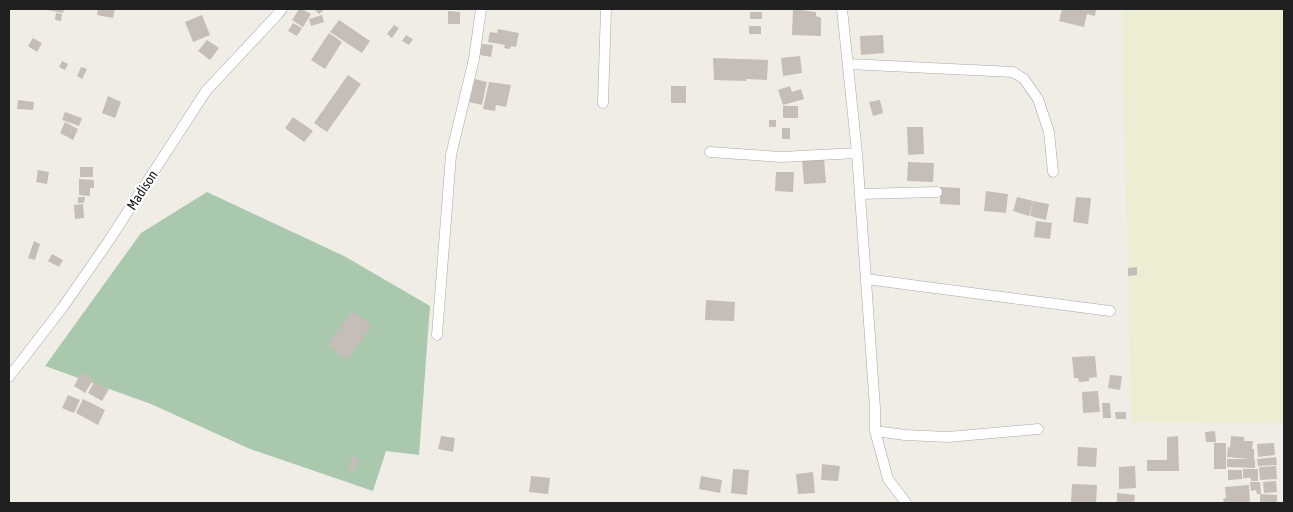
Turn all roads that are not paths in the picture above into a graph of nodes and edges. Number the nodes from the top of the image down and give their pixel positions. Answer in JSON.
{"nodes":[{"id":1,"x":282,"y":9,"type":"edge"},
{"id":2,"x":480,"y":9,"type":"edge"},
{"id":3,"x":606,"y":9,"type":"edge"},
{"id":4,"x":842,"y":9,"type":"edge"},
{"id":5,"x":848,"y":64,"type":"junction"},
{"id":6,"x":603,"y":104,"type":"dead end"},
{"id":7,"x":710,"y":152,"type":"dead end"},
{"id":8,"x":857,"y":154,"type":"junction"},
{"id":9,"x":1052,"y":172,"type":"dead end"},
{"id":10,"x":937,"y":192,"type":"dead end"},
{"id":11,"x":860,"y":194,"type":"junction"},
{"id":12,"x":866,"y":279,"type":"junction"},
{"id":13,"x":1110,"y":311,"type":"dead end"},
{"id":14,"x":437,"y":335,"type":"dead end"},
{"id":15,"x":9,"y":378,"type":"edge"},
{"id":16,"x":1038,"y":429,"type":"dead end"},
{"id":17,"x":875,"y":431,"type":"junction"},
{"id":18,"x":906,"y":503,"type":"edge"}],
"edges":[{"from":1,"to":15,"type":"street","name":"Madison"},
{"from":2,"to":14,"type":"street"},
{"from":3,"to":6,"type":"street"},
{"from":4,"to":5,"type":"street"},
{"from":5,"to":8,"type":"street"},
{"from":5,"to":9,"type":"street"},
{"from":7,"to":8,"type":"street"},
{"from":8,"to":11,"type":"street"},
{"from":10,"to":11,"type":"street"},
{"from":11,"to":12,"type":"street"},
{"from":12,"to":13,"type":"street"},
{"from":12,"to":17,"type":"street"},
{"from":16,"to":17,"type":"street"},
{"from":17,"to":18,"type":"street"}]}
